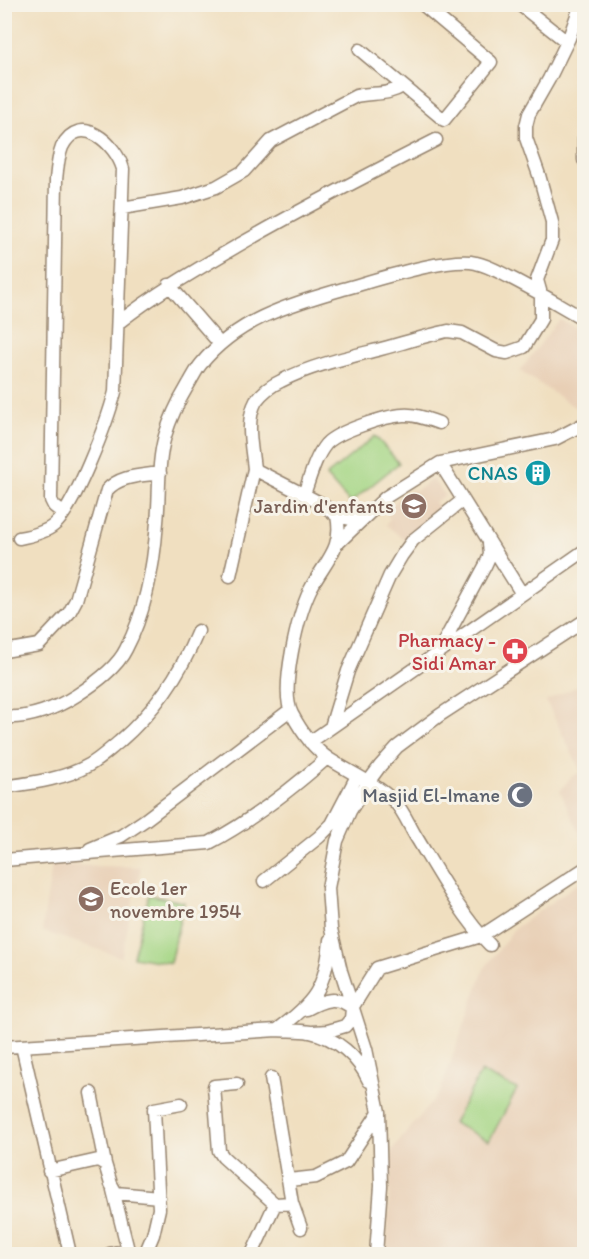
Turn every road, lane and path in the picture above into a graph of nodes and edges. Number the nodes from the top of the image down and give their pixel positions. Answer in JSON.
{"nodes":[{"id":1,"x":422,"y":4,"type":"edge"},
{"id":2,"x":519,"y":4,"type":"edge"},
{"id":3,"x":581,"y":4,"type":"edge"},
{"id":4,"x":567,"y":42,"type":"junction"},
{"id":5,"x":360,"y":50,"type":"dead end"},
{"id":6,"x":403,"y":86,"type":"junction"},
{"id":7,"x":585,"y":138,"type":"edge"},
{"id":8,"x":436,"y":140,"type":"dead end"},
{"id":9,"x":585,"y":160,"type":"edge"},
{"id":10,"x":122,"y":208,"type":"junction"},
{"id":11,"x":169,"y":285,"type":"junction"},
{"id":12,"x":541,"y":294,"type":"junction"},
{"id":13,"x":582,"y":313,"type":"edge"},
{"id":14,"x":118,"y":323,"type":"junction"},
{"id":15,"x":220,"y":344,"type":"junction"},
{"id":16,"x":439,"y":423,"type":"dead end"},
{"id":17,"x":585,"y":424,"type":"edge"},
{"id":18,"x":440,"y":463,"type":"junction"},
{"id":19,"x":254,"y":469,"type":"junction"},
{"id":20,"x":160,"y":473,"type":"junction"},
{"id":21,"x":304,"y":494,"type":"junction"},
{"id":22,"x":463,"y":500,"type":"junction"},
{"id":23,"x":63,"y":513,"type":"junction"},
{"id":24,"x":337,"y":516,"type":"junction"},
{"id":25,"x":362,"y":518,"type":"junction"},
{"id":26,"x":19,"y":538,"type":"dead end"},
{"id":27,"x":489,"y":542,"type":"junction"},
{"id":28,"x":338,"y":544,"type":"junction"},
{"id":29,"x":585,"y":551,"type":"edge"},
{"id":30,"x":230,"y":576,"type":"dead end"},
{"id":31,"x":522,"y":594,"type":"junction"},
{"id":32,"x":585,"y":621,"type":"edge"},
{"id":33,"x":198,"y":631,"type":"dead end"},
{"id":34,"x":4,"y":651,"type":"edge"},
{"id":35,"x":437,"y":653,"type":"junction"},
{"id":36,"x":290,"y":710,"type":"junction"},
{"id":37,"x":4,"y":717,"type":"edge"},
{"id":38,"x":331,"y":727,"type":"junction"},
{"id":39,"x":310,"y":742,"type":"junction"},
{"id":40,"x":327,"y":758,"type":"junction"},
{"id":41,"x":357,"y":776,"type":"junction"},
{"id":42,"x":369,"y":782,"type":"junction"},
{"id":43,"x":4,"y":787,"type":"edge"},
{"id":44,"x":78,"y":854,"type":"junction"},
{"id":45,"x":4,"y":860,"type":"edge"},
{"id":46,"x":585,"y":869,"type":"edge"},
{"id":47,"x":264,"y":881,"type":"dead end"},
{"id":48,"x":331,"y":929,"type":"junction"},
{"id":49,"x":485,"y":941,"type":"junction"},
{"id":50,"x":352,"y":1008,"type":"junction"},
{"id":51,"x":299,"y":1014,"type":"junction"},
{"id":52,"x":277,"y":1030,"type":"junction"},
{"id":53,"x":310,"y":1032,"type":"junction"},
{"id":54,"x":22,"y":1046,"type":"junction"},
{"id":55,"x":4,"y":1047,"type":"edge"},
{"id":56,"x":271,"y":1078,"type":"dead end"},
{"id":57,"x":237,"y":1084,"type":"dead end"},
{"id":58,"x":91,"y":1093,"type":"dead end"},
{"id":59,"x":181,"y":1104,"type":"dead end"},
{"id":60,"x":379,"y":1107,"type":"junction"},
{"id":61,"x":105,"y":1164,"type":"junction"},
{"id":62,"x":49,"y":1171,"type":"junction"},
{"id":63,"x":289,"y":1180,"type":"junction"},
{"id":64,"x":113,"y":1190,"type":"junction"},
{"id":65,"x":159,"y":1197,"type":"junction"},
{"id":66,"x":292,"y":1203,"type":"junction"},
{"id":67,"x":275,"y":1204,"type":"junction"},
{"id":68,"x":301,"y":1228,"type":"dead end"},
{"id":69,"x":70,"y":1254,"type":"edge"},
{"id":70,"x":109,"y":1254,"type":"edge"},
{"id":71,"x":146,"y":1254,"type":"edge"},
{"id":72,"x":252,"y":1254,"type":"edge"},
{"id":73,"x":376,"y":1254,"type":"edge"}],
"edges":[{"from":1,"to":6,"type":"street"},
{"from":2,"to":4,"type":"street"},
{"from":3,"to":4,"type":"street"},
{"from":4,"to":12,"type":"street"},
{"from":5,"to":6,"type":"street"},
{"from":6,"to":10,"type":"street"},
{"from":7,"to":9,"type":"street"},
{"from":8,"to":11,"type":"street"},
{"from":10,"to":14,"type":"street"},
{"from":10,"to":23,"type":"street"},
{"from":11,"to":14,"type":"street"},
{"from":11,"to":15,"type":"street"},
{"from":12,"to":13,"type":"street"},
{"from":12,"to":15,"type":"street"},
{"from":12,"to":19,"type":"street"},
{"from":14,"to":23,"type":"street"},
{"from":15,"to":20,"type":"street"},
{"from":16,"to":21,"type":"street"},
{"from":17,"to":18,"type":"street"},
{"from":18,"to":22,"type":"street"},
{"from":18,"to":25,"type":"street"},
{"from":19,"to":21,"type":"street"},
{"from":19,"to":30,"type":"street"},
{"from":20,"to":34,"type":"street"},
{"from":20,"to":37,"type":"street"},
{"from":21,"to":24,"type":"street"},
{"from":22,"to":27,"type":"street"},
{"from":22,"to":38,"type":"street"},
{"from":23,"to":26,"type":"street"},
{"from":24,"to":25,"type":"street"},
{"from":24,"to":28,"type":"street"},
{"from":25,"to":28,"type":"street"},
{"from":27,"to":31,"type":"street"},
{"from":27,"to":35,"type":"street"},
{"from":28,"to":36,"type":"street"},
{"from":29,"to":31,"type":"street"},
{"from":31,"to":35,"type":"street"},
{"from":32,"to":42,"type":"street"},
{"from":33,"to":43,"type":"street"},
{"from":35,"to":38,"type":"street"},
{"from":36,"to":39,"type":"street"},
{"from":36,"to":44,"type":"street"},
{"from":38,"to":39,"type":"street"},
{"from":39,"to":40,"type":"street"},
{"from":40,"to":41,"type":"street"},
{"from":40,"to":44,"type":"street"},
{"from":41,"to":42,"type":"street"},
{"from":41,"to":47,"type":"street"},
{"from":42,"to":48,"type":"street"},
{"from":42,"to":49,"type":"street"},
{"from":44,"to":45,"type":"street"},
{"from":46,"to":49,"type":"street"},
{"from":48,"to":50,"type":"street"},
{"from":48,"to":51,"type":"street"},
{"from":49,"to":50,"type":"street"},
{"from":50,"to":51,"type":"street"},
{"from":50,"to":53,"type":"street"},
{"from":50,"to":60,"type":"street"},
{"from":51,"to":52,"type":"street"},
{"from":52,"to":53,"type":"street"},
{"from":52,"to":54,"type":"street"},
{"from":53,"to":60,"type":"street"},
{"from":54,"to":55,"type":"street"},
{"from":54,"to":62,"type":"street"},
{"from":56,"to":63,"type":"street"},
{"from":57,"to":67,"type":"street"},
{"from":58,"to":61,"type":"street"},
{"from":59,"to":65,"type":"street"},
{"from":60,"to":63,"type":"street"},
{"from":60,"to":73,"type":"street"},
{"from":61,"to":62,"type":"street"},
{"from":61,"to":64,"type":"street"},
{"from":62,"to":69,"type":"street"},
{"from":63,"to":66,"type":"street"},
{"from":64,"to":65,"type":"street"},
{"from":64,"to":70,"type":"street"},
{"from":65,"to":71,"type":"street"},
{"from":66,"to":67,"type":"street"},
{"from":66,"to":68,"type":"street"},
{"from":67,"to":72,"type":"street"}]}
